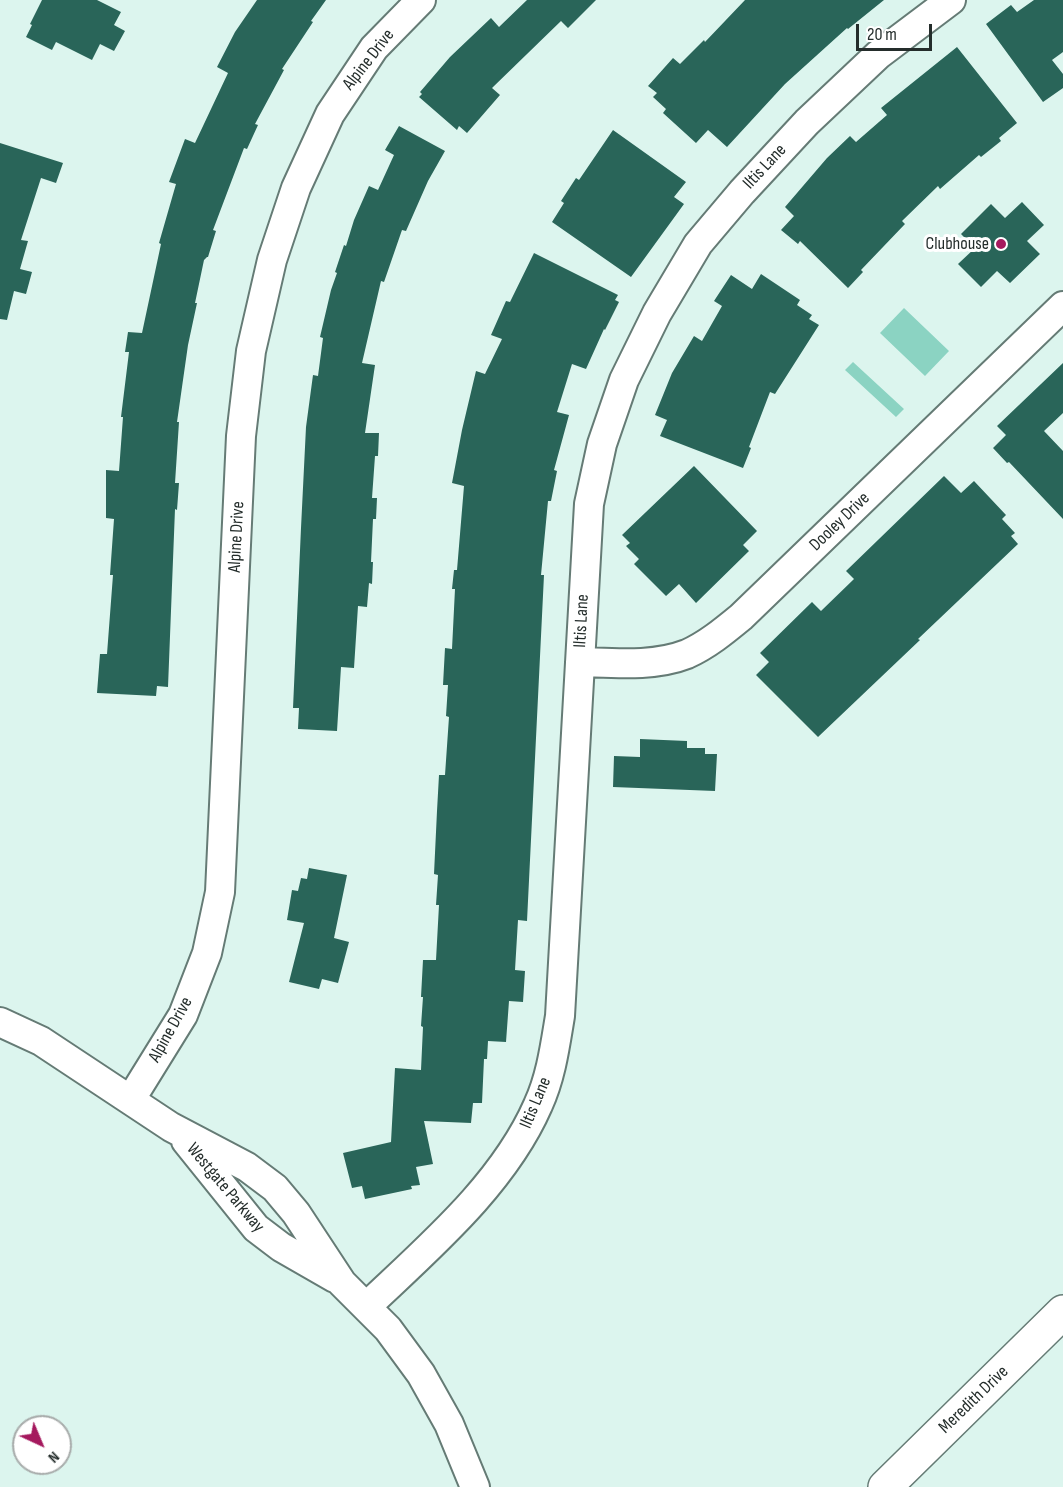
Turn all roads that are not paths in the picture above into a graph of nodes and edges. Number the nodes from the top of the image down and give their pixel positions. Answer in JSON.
{"nodes":[{"id":1,"x":421,"y":0,"type":"edge"},
{"id":2,"x":951,"y":0,"type":"edge"},
{"id":3,"x":1063,"y":306,"type":"edge"},
{"id":4,"x":580,"y":662,"type":"junction"},
{"id":5,"x":0,"y":1022,"type":"edge"},
{"id":6,"x":131,"y":1099,"type":"junction"},
{"id":7,"x":171,"y":1127,"type":"junction"},
{"id":8,"x":342,"y":1283,"type":"junction"},
{"id":9,"x":366,"y":1307,"type":"junction"},
{"id":10,"x":1063,"y":1312,"type":"edge"},
{"id":11,"x":475,"y":1487,"type":"edge"},
{"id":12,"x":885,"y":1487,"type":"edge"}],
"edges":[{"from":1,"to":6,"type":"street","name":"Alpine Drive"},
{"from":2,"to":4,"type":"street","name":"Iltis Lane"},
{"from":3,"to":4,"type":"street","name":"Dooley Drive"},
{"from":4,"to":9,"type":"street","name":"Iltis Lane"},
{"from":5,"to":6,"type":"street","name":"Westgate Parkway"},
{"from":6,"to":7,"type":"street","name":"Westgate Parkway"},
{"from":7,"to":8,"type":"street","name":"Westgate Parkway"},
{"from":7,"to":8,"type":"street","name":"Westgate Parkway"},
{"from":8,"to":9,"type":"street","name":"Westgate Parkway"},
{"from":9,"to":11,"type":"street","name":"Westgate Parkway"},
{"from":10,"to":12,"type":"street","name":"Meredith Drive"}]}
